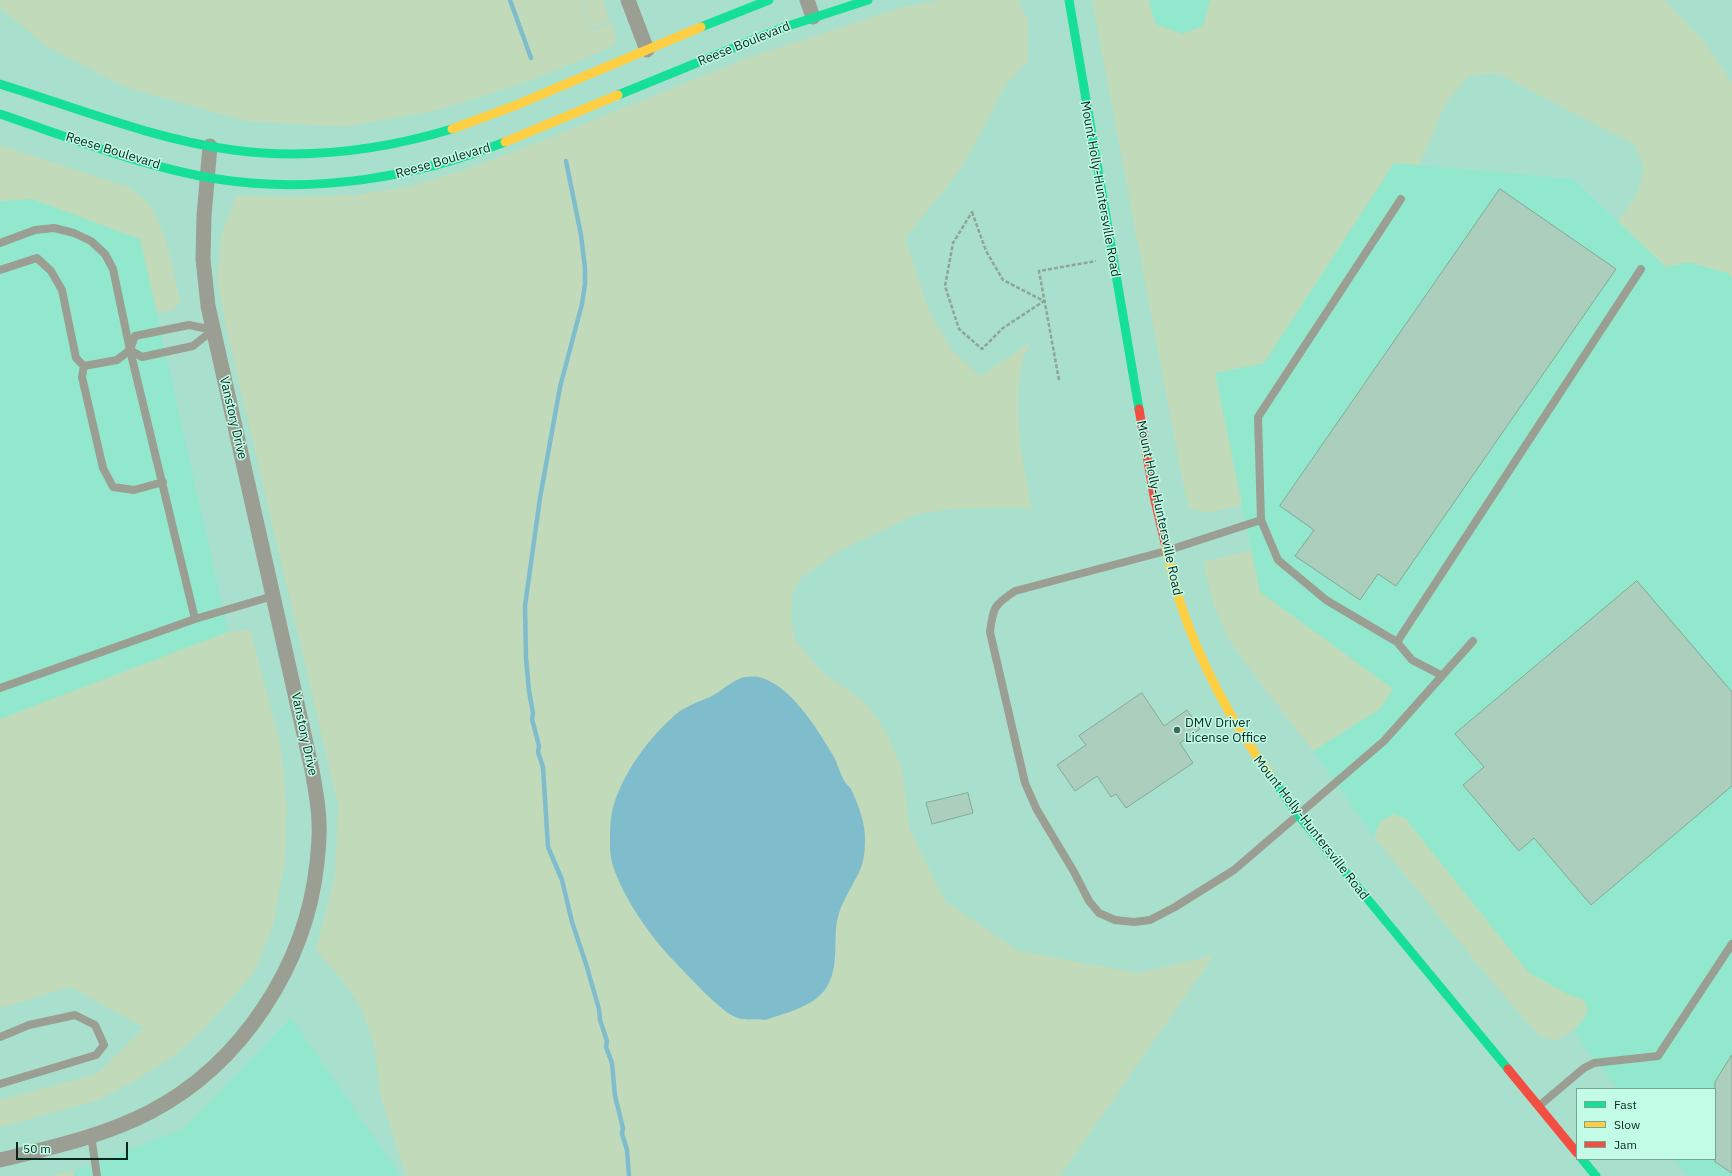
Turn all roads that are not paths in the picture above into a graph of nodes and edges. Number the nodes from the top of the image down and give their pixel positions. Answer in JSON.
{"nodes":[{"id":1,"x":628,"y":0,"type":"edge"},
{"id":2,"x":769,"y":0,"type":"edge"},
{"id":3,"x":807,"y":0,"type":"edge"},
{"id":4,"x":868,"y":0,"type":"edge"},
{"id":5,"x":1069,"y":0,"type":"edge"},
{"id":6,"x":813,"y":17,"type":"junction"},
{"id":7,"x":647,"y":50,"type":"junction"},
{"id":8,"x":0,"y":75,"type":"edge"},
{"id":9,"x":0,"y":84,"type":"edge"},
{"id":10,"x":47,"y":98,"type":"junction"},
{"id":11,"x":0,"y":114,"type":"edge"},
{"id":12,"x":0,"y":121,"type":"edge"},
{"id":13,"x":35,"y":126,"type":"junction"},
{"id":14,"x":210,"y":146,"type":"junction"},
{"id":15,"x":208,"y":177,"type":"junction"},
{"id":16,"x":1401,"y":199,"type":"dead end"},
{"id":17,"x":0,"y":243,"type":"edge"},
{"id":18,"x":1641,"y":268,"type":"dead end"},
{"id":19,"x":0,"y":270,"type":"edge"},
{"id":20,"x":213,"y":330,"type":"junction"},
{"id":21,"x":130,"y":350,"type":"junction"},
{"id":22,"x":84,"y":366,"type":"junction"},
{"id":23,"x":163,"y":482,"type":"junction"},
{"id":24,"x":1261,"y":520,"type":"junction"},
{"id":25,"x":1166,"y":551,"type":"junction"},
{"id":26,"x":273,"y":596,"type":"junction"},
{"id":27,"x":195,"y":619,"type":"junction"},
{"id":28,"x":1473,"y":640,"type":"dead end"},
{"id":29,"x":1397,"y":642,"type":"junction"},
{"id":30,"x":1441,"y":676,"type":"junction"},
{"id":31,"x":0,"y":688,"type":"edge"},
{"id":32,"x":1298,"y":816,"type":"junction"},
{"id":33,"x":1732,"y":944,"type":"edge"},
{"id":34,"x":0,"y":1037,"type":"edge"},
{"id":35,"x":0,"y":1084,"type":"edge"},
{"id":36,"x":1538,"y":1107,"type":"junction"},
{"id":37,"x":90,"y":1135,"type":"junction"},
{"id":38,"x":1576,"y":1152,"type":"edge"},
{"id":39,"x":0,"y":1160,"type":"edge"},
{"id":40,"x":1583,"y":1160,"type":"edge"},
{"id":41,"x":97,"y":1176,"type":"edge"},
{"id":42,"x":1596,"y":1176,"type":"edge"}],
"edges":[{"from":1,"to":7,"type":"street"},
{"from":2,"to":7,"type":"street"},
{"from":3,"to":6,"type":"street"},
{"from":4,"to":6,"type":"street","name":"Reese Boulevard"},
{"from":5,"to":25,"type":"street","name":"Mount Holly-Huntersville Road"},
{"from":6,"to":15,"type":"street","name":"Reese Boulevard"},
{"from":7,"to":14,"type":"street"},
{"from":8,"to":10,"type":"street"},
{"from":9,"to":10,"type":"street"},
{"from":10,"to":14,"type":"street"},
{"from":11,"to":13,"type":"street","name":"Reese Boulevard"},
{"from":12,"to":13,"type":"street"},
{"from":13,"to":15,"type":"street","name":"Reese Boulevard"},
{"from":14,"to":15,"type":"street","name":"Vanstory Drive"},
{"from":15,"to":20,"type":"street","name":"Vanstory Drive"},
{"from":16,"to":24,"type":"lane"},
{"from":17,"to":21,"type":"lane"},
{"from":18,"to":29,"type":"lane"},
{"from":19,"to":22,"type":"lane"},
{"from":20,"to":21,"type":"lane"},
{"from":20,"to":21,"type":"lane"},
{"from":20,"to":26,"type":"street","name":"Vanstory Drive"},
{"from":21,"to":22,"type":"lane"},
{"from":21,"to":23,"type":"lane"},
{"from":22,"to":23,"type":"lane"},
{"from":23,"to":27,"type":"lane"},
{"from":24,"to":25,"type":"lane"},
{"from":24,"to":29,"type":"lane"},
{"from":25,"to":32,"type":"street","name":"Mount Holly-Huntersville Road"},
{"from":25,"to":32,"type":"lane"},
{"from":26,"to":27,"type":"lane"},
{"from":26,"to":37,"type":"street","name":"Vanstory Drive"},
{"from":27,"to":31,"type":"lane"},
{"from":28,"to":30,"type":"lane"},
{"from":29,"to":30,"type":"lane"},
{"from":30,"to":32,"type":"lane"},
{"from":32,"to":36,"type":"street","name":"Mount Holly-Huntersville Road"},
{"from":33,"to":36,"type":"lane"},
{"from":34,"to":35,"type":"lane"},
{"from":36,"to":38,"type":"street","name":"Mount Holly-Huntersville Road"},
{"from":37,"to":39,"type":"street","name":"Vanstory Drive"},
{"from":37,"to":41,"type":"lane"},
{"from":40,"to":42,"type":"street"}]}
